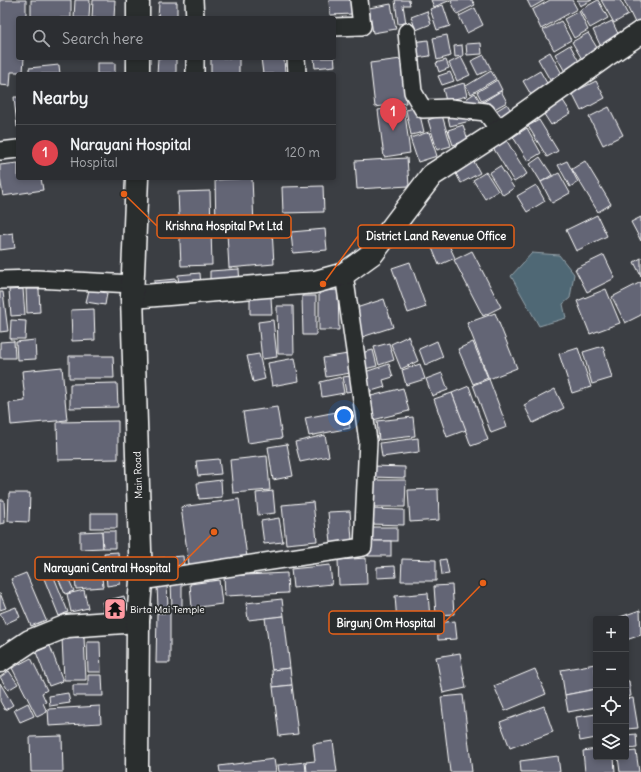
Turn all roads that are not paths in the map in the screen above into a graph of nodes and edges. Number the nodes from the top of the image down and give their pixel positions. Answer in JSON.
{"nodes":[{"id":1,"x":138,"y":0,"type":"edge"},
{"id":2,"x":194,"y":0,"type":"edge"},
{"id":3,"x":359,"y":0,"type":"edge"},
{"id":4,"x":138,"y":16,"type":"edge"},
{"id":5,"x":195,"y":16,"type":"edge"},
{"id":6,"x":336,"y":27,"type":"edge"},
{"id":7,"x":406,"y":32,"type":"dead end"},
{"id":8,"x":641,"y":32,"type":"edge"},
{"id":9,"x":138,"y":60,"type":"edge"},
{"id":10,"x":195,"y":60,"type":"edge"},
{"id":11,"x":296,"y":60,"type":"edge"},
{"id":12,"x":138,"y":72,"type":"edge"},
{"id":13,"x":195,"y":72,"type":"edge"},
{"id":14,"x":297,"y":72,"type":"edge"},
{"id":15,"x":500,"y":131,"type":"junction"},
{"id":16,"x":16,"y":149,"type":"edge"},
{"id":17,"x":0,"y":151,"type":"edge"},
{"id":18,"x":137,"y":180,"type":"edge"},
{"id":19,"x":344,"y":274,"type":"junction"},
{"id":20,"x":0,"y":280,"type":"edge"},
{"id":21,"x":133,"y":290,"type":"junction"},
{"id":22,"x":141,"y":581,"type":"junction"},
{"id":23,"x":138,"y":620,"type":"junction"},
{"id":24,"x":30,"y":642,"type":"junction"},
{"id":25,"x":0,"y":646,"type":"edge"},
{"id":26,"x":0,"y":661,"type":"edge"},
{"id":27,"x":137,"y":772,"type":"edge"}],
"edges":[{"from":1,"to":4,"type":"street"},
{"from":2,"to":5,"type":"street"},
{"from":3,"to":6,"type":"street"},
{"from":7,"to":15,"type":"street"},
{"from":8,"to":15,"type":"street"},
{"from":9,"to":12,"type":"street"},
{"from":10,"to":13,"type":"street"},
{"from":11,"to":14,"type":"street"},
{"from":15,"to":19,"type":"street"},
{"from":16,"to":17,"type":"street"},
{"from":18,"to":21,"type":"street","name":"Main Road"},
{"from":19,"to":21,"type":"street"},
{"from":19,"to":22,"type":"street"},
{"from":20,"to":21,"type":"street"},
{"from":21,"to":22,"type":"street","name":"Main Road"},
{"from":22,"to":23,"type":"street","name":"Main Road"},
{"from":23,"to":24,"type":"street"},
{"from":23,"to":27,"type":"street","name":"Main Road"},
{"from":24,"to":25,"type":"street"},
{"from":24,"to":26,"type":"street"}]}
